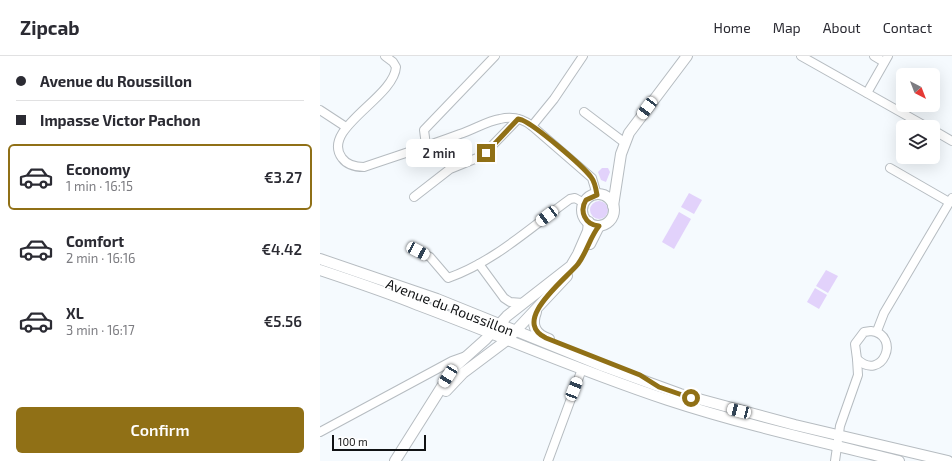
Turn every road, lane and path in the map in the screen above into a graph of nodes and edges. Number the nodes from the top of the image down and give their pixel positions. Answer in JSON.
{"nodes":[{"id":1,"x":385,"y":56,"type":"edge"},
{"id":2,"x":495,"y":56,"type":"edge"},
{"id":3,"x":583,"y":56,"type":"edge"},
{"id":4,"x":687,"y":56,"type":"edge"},
{"id":5,"x":801,"y":56,"type":"edge"},
{"id":6,"x":874,"y":56,"type":"edge"},
{"id":7,"x":886,"y":59,"type":"edge"},
{"id":8,"x":867,"y":93,"type":"junction"},
{"id":9,"x":321,"y":112,"type":"edge"},
{"id":10,"x":584,"y":112,"type":"dead end"},
{"id":11,"x":518,"y":119,"type":"junction"},
{"id":12,"x":915,"y":120,"type":"edge"},
{"id":13,"x":532,"y":126,"type":"junction"},
{"id":14,"x":346,"y":128,"type":"junction"},
{"id":15,"x":940,"y":134,"type":"edge"},
{"id":16,"x":952,"y":141,"type":"edge"},
{"id":17,"x":625,"y":143,"type":"junction"},
{"id":18,"x":426,"y":145,"type":"junction"},
{"id":19,"x":890,"y":168,"type":"dead end"},
{"id":20,"x":618,"y":173,"type":"junction"},
{"id":21,"x":600,"y":195,"type":"junction"},
{"id":22,"x":414,"y":197,"type":"dead end"},
{"id":23,"x":951,"y":200,"type":"edge"},
{"id":24,"x":584,"y":203,"type":"junction"},
{"id":25,"x":614,"y":206,"type":"junction"},
{"id":26,"x":589,"y":222,"type":"junction"},
{"id":27,"x":599,"y":226,"type":"junction"},
{"id":28,"x":418,"y":251,"type":"dead end"},
{"id":29,"x":320,"y":259,"type":"edge"},
{"id":30,"x":479,"y":264,"type":"junction"},
{"id":31,"x":320,"y":270,"type":"edge"},
{"id":32,"x":523,"y":303,"type":"junction"},
{"id":33,"x":538,"y":306,"type":"junction"},
{"id":34,"x":499,"y":324,"type":"junction"},
{"id":35,"x":472,"y":326,"type":"junction"},
{"id":36,"x":877,"y":331,"type":"junction"},
{"id":37,"x":516,"y":332,"type":"junction"},
{"id":38,"x":492,"y":333,"type":"junction"},
{"id":39,"x":507,"y":340,"type":"junction"},
{"id":40,"x":549,"y":342,"type":"junction"},
{"id":41,"x":468,"y":355,"type":"junction"},
{"id":42,"x":857,"y":359,"type":"junction"},
{"id":43,"x":458,"y":366,"type":"junction"},
{"id":44,"x":868,"y":366,"type":"junction"},
{"id":45,"x":582,"y":369,"type":"junction"},
{"id":46,"x":858,"y":376,"type":"junction"},
{"id":47,"x":658,"y":392,"type":"junction"},
{"id":48,"x":320,"y":432,"type":"edge"},
{"id":49,"x":838,"y":435,"type":"junction"},
{"id":50,"x":838,"y":447,"type":"junction"},
{"id":51,"x":395,"y":461,"type":"edge"},
{"id":52,"x":402,"y":461,"type":"edge"},
{"id":53,"x":548,"y":461,"type":"edge"},
{"id":54,"x":835,"y":461,"type":"edge"},
{"id":55,"x":899,"y":461,"type":"edge"},
{"id":56,"x":948,"y":461,"type":"edge"}],
"edges":[{"from":1,"to":14,"type":"street"},
{"from":2,"to":18,"type":"street"},
{"from":3,"to":13,"type":"street"},
{"from":4,"to":17,"type":"main road"},
{"from":5,"to":8,"type":"street"},
{"from":6,"to":7,"type":"street"},
{"from":7,"to":8,"type":"street"},
{"from":8,"to":12,"type":"street"},
{"from":9,"to":14,"type":"street"},
{"from":10,"to":17,"type":"street"},
{"from":11,"to":13,"type":"street"},
{"from":11,"to":18,"type":"street"},
{"from":11,"to":22,"type":"street"},
{"from":13,"to":21,"type":"street"},
{"from":14,"to":18,"type":"street"},
{"from":15,"to":16,"type":"street"},
{"from":17,"to":20,"type":"main road"},
{"from":19,"to":23,"type":"street"},
{"from":20,"to":21,"type":"main road"},
{"from":20,"to":25,"type":"main road"},
{"from":21,"to":24,"type":"main road"},
{"from":21,"to":25,"type":"main road"},
{"from":23,"to":36,"type":"street"},
{"from":24,"to":26,"type":"main road"},
{"from":24,"to":30,"type":"street"},
{"from":25,"to":27,"type":"main road"},
{"from":26,"to":27,"type":"main road"},
{"from":26,"to":32,"type":"main road"},
{"from":27,"to":33,"type":"main road"},
{"from":28,"to":30,"type":"street"},
{"from":29,"to":34,"type":"main road","name":"Avenue du Roussillon"},
{"from":30,"to":32,"type":"street"},
{"from":31,"to":35,"type":"main road","name":"Avenue du Roussillon"},
{"from":32,"to":34,"type":"main road"},
{"from":33,"to":37,"type":"main road"},
{"from":33,"to":40,"type":"main road"},
{"from":34,"to":37,"type":"main road","name":"Avenue du Roussillon"},
{"from":34,"to":38,"type":"main road"},
{"from":35,"to":38,"type":"main road","name":"Avenue du Roussillon"},
{"from":35,"to":41,"type":"main road"},
{"from":36,"to":42,"type":"street"},
{"from":36,"to":44,"type":"street"},
{"from":37,"to":39,"type":"main road"},
{"from":37,"to":40,"type":"main road","name":"Avenue du Roussillon"},
{"from":38,"to":39,"type":"main road","name":"Avenue du Roussillon"},
{"from":38,"to":41,"type":"main road"},
{"from":39,"to":43,"type":"main road"},
{"from":39,"to":45,"type":"main road","name":"Avenue du Roussillon"},
{"from":40,"to":47,"type":"main road","name":"Avenue du Roussillon"},
{"from":40,"to":47,"type":"main road"},
{"from":41,"to":43,"type":"main road"},
{"from":42,"to":44,"type":"street"},
{"from":42,"to":46,"type":"street"},
{"from":43,"to":48,"type":"street"},
{"from":43,"to":51,"type":"main road"},
{"from":43,"to":52,"type":"main road"},
{"from":44,"to":46,"type":"street"},
{"from":45,"to":47,"type":"main road","name":"Avenue du Roussillon"},
{"from":45,"to":53,"type":"street"},
{"from":46,"to":49,"type":"street"},
{"from":47,"to":49,"type":"main road","name":"Avenue du Roussillon"},
{"from":47,"to":50,"type":"main road","name":"Avenue du Roussillon"},
{"from":49,"to":50,"type":"street"},
{"from":49,"to":56,"type":"main road","name":"Avenue du Roussillon"},
{"from":50,"to":54,"type":"street"},
{"from":50,"to":55,"type":"main road","name":"Avenue du Roussillon"}]}
